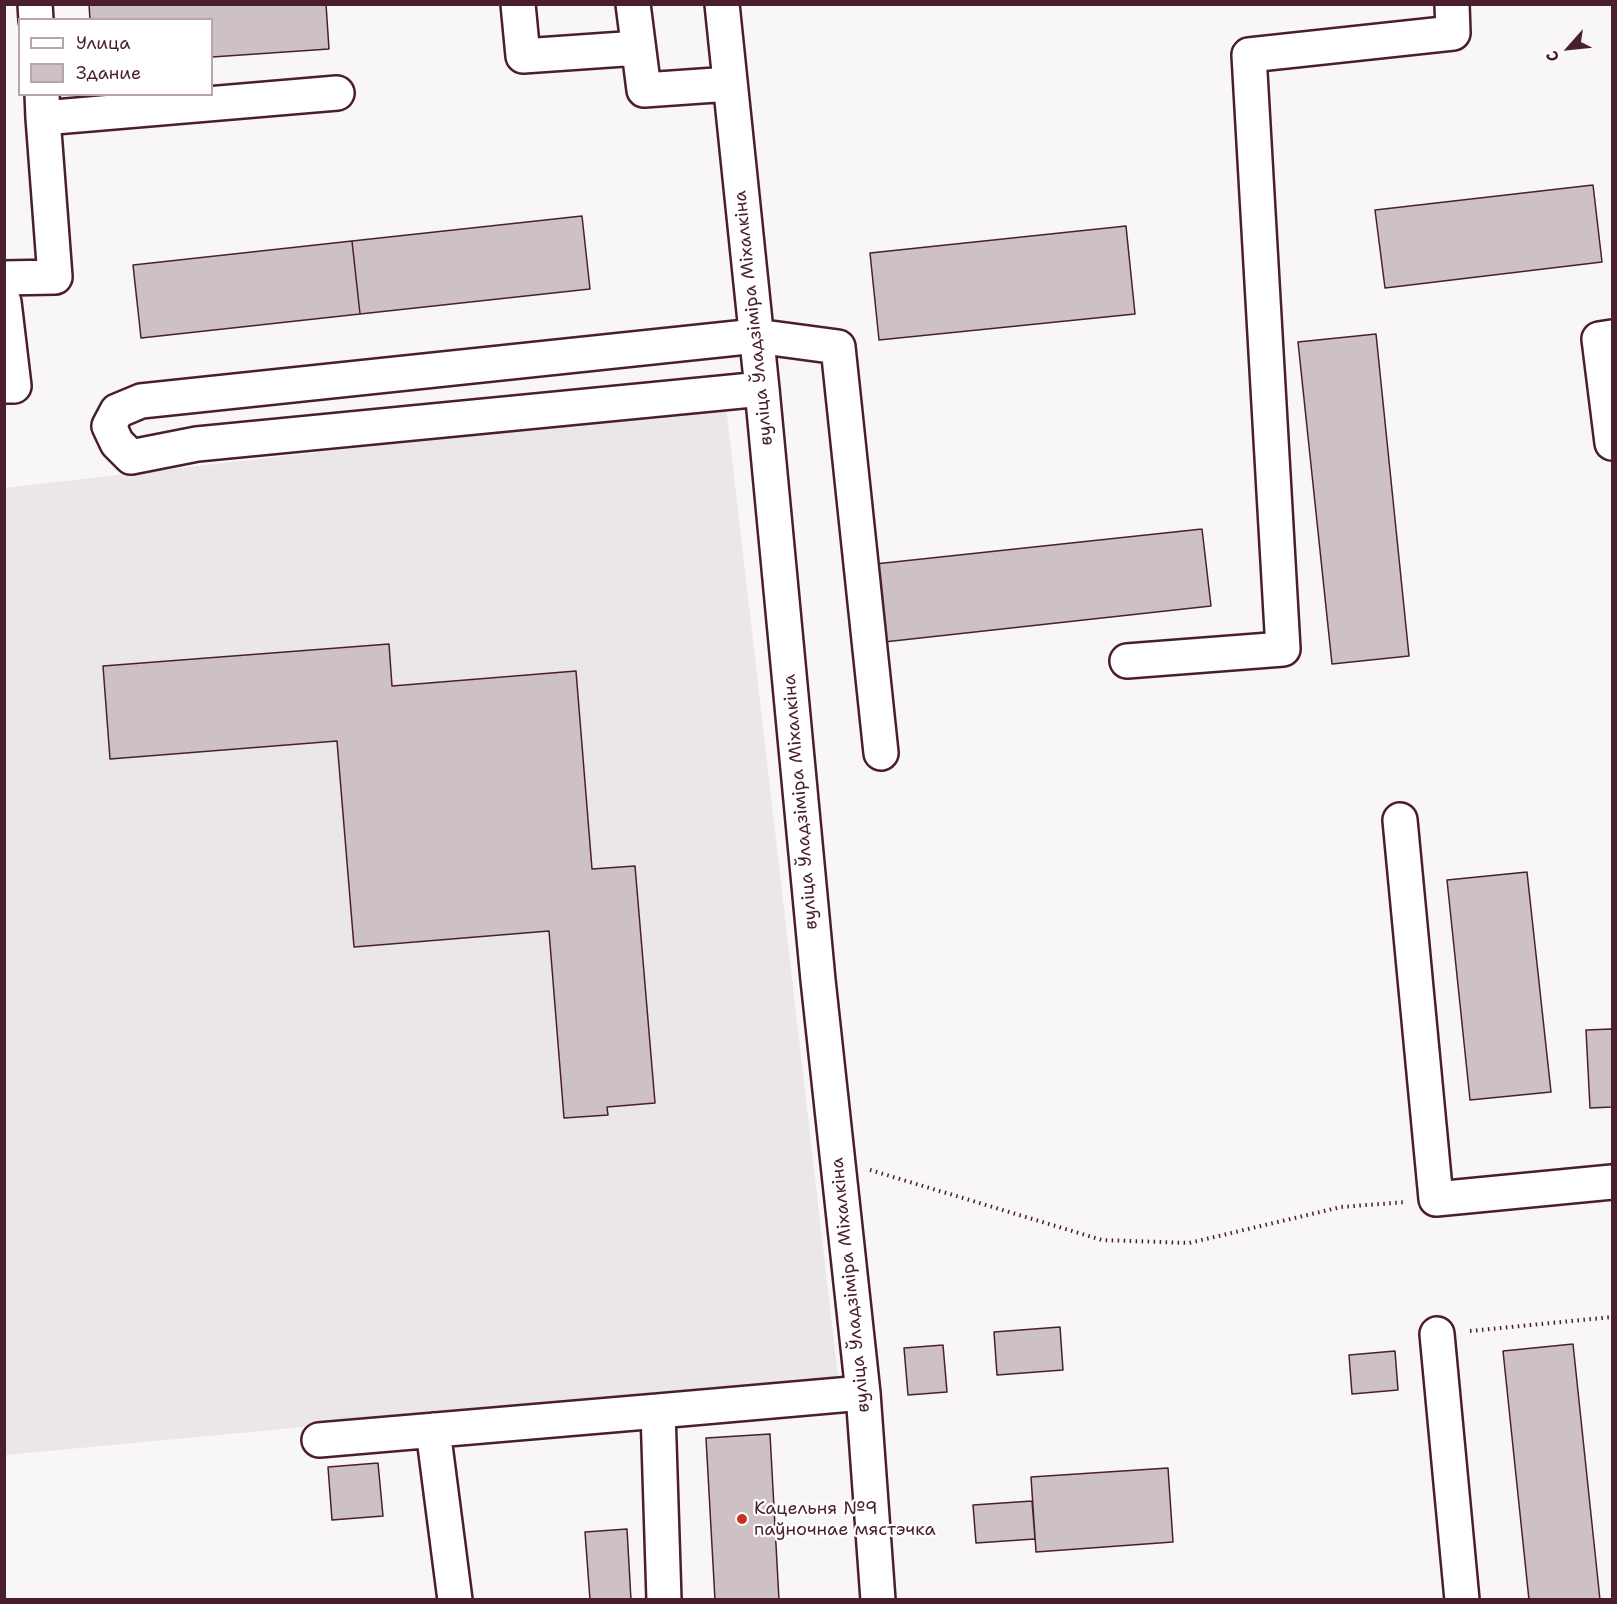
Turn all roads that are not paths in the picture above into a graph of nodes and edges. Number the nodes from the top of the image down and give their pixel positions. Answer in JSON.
{"nodes":[{"id":1,"x":518,"y":4,"type":"edge"},
{"id":2,"x":633,"y":4,"type":"edge"},
{"id":3,"x":722,"y":4,"type":"edge"},
{"id":4,"x":1452,"y":4,"type":"edge"},
{"id":5,"x":638,"y":48,"type":"junction"},
{"id":6,"x":730,"y":84,"type":"junction"},
{"id":7,"x":337,"y":93,"type":"dead end"},
{"id":8,"x":43,"y":106,"type":"edge"},
{"id":9,"x":4,"y":278,"type":"edge"},
{"id":10,"x":4,"y":302,"type":"edge"},
{"id":11,"x":756,"y":336,"type":"junction"},
{"id":12,"x":1612,"y":337,"type":"edge"},
{"id":13,"x":4,"y":386,"type":"edge"},
{"id":14,"x":762,"y":389,"type":"junction"},
{"id":15,"x":1612,"y":443,"type":"edge"},
{"id":16,"x":1127,"y":661,"type":"dead end"},
{"id":17,"x":881,"y":753,"type":"dead end"},
{"id":18,"x":1401,"y":820,"type":"dead end"},
{"id":19,"x":1612,"y":1182,"type":"edge"},
{"id":20,"x":1437,"y":1334,"type":"road end"},
{"id":21,"x":863,"y":1393,"type":"junction"},
{"id":22,"x":658,"y":1411,"type":"junction"},
{"id":23,"x":433,"y":1430,"type":"junction"},
{"id":24,"x":319,"y":1440,"type":"dead end"},
{"id":25,"x":455,"y":1599,"type":"edge"},
{"id":26,"x":664,"y":1599,"type":"edge"},
{"id":27,"x":878,"y":1599,"type":"edge"},
{"id":28,"x":1462,"y":1599,"type":"edge"}],
"edges":[{"from":1,"to":5,"type":"street"},
{"from":2,"to":5,"type":"street"},
{"from":3,"to":6,"type":"street","name":"вуліца Ўладзіміра Міхалкіна"},
{"from":4,"to":16,"type":"street"},
{"from":5,"to":6,"type":"street"},
{"from":6,"to":11,"type":"street","name":"вуліца Ўладзіміра Міхалкіна"},
{"from":7,"to":8,"type":"street"},
{"from":8,"to":9,"type":"street"},
{"from":10,"to":13,"type":"street"},
{"from":11,"to":14,"type":"street","name":"вуліца Ўладзіміра Міхалкіна"},
{"from":11,"to":14,"type":"street"},
{"from":11,"to":17,"type":"street"},
{"from":12,"to":15,"type":"street"},
{"from":14,"to":21,"type":"street","name":"вуліца Ўладзіміра Міхалкіна"},
{"from":18,"to":19,"type":"street"},
{"from":20,"to":28,"type":"street"},
{"from":21,"to":22,"type":"street"},
{"from":21,"to":27,"type":"street","name":"вуліца Ўладзіміра Міхалкіна"},
{"from":22,"to":23,"type":"street"},
{"from":22,"to":26,"type":"street"},
{"from":23,"to":24,"type":"street"},
{"from":23,"to":25,"type":"street"}]}
